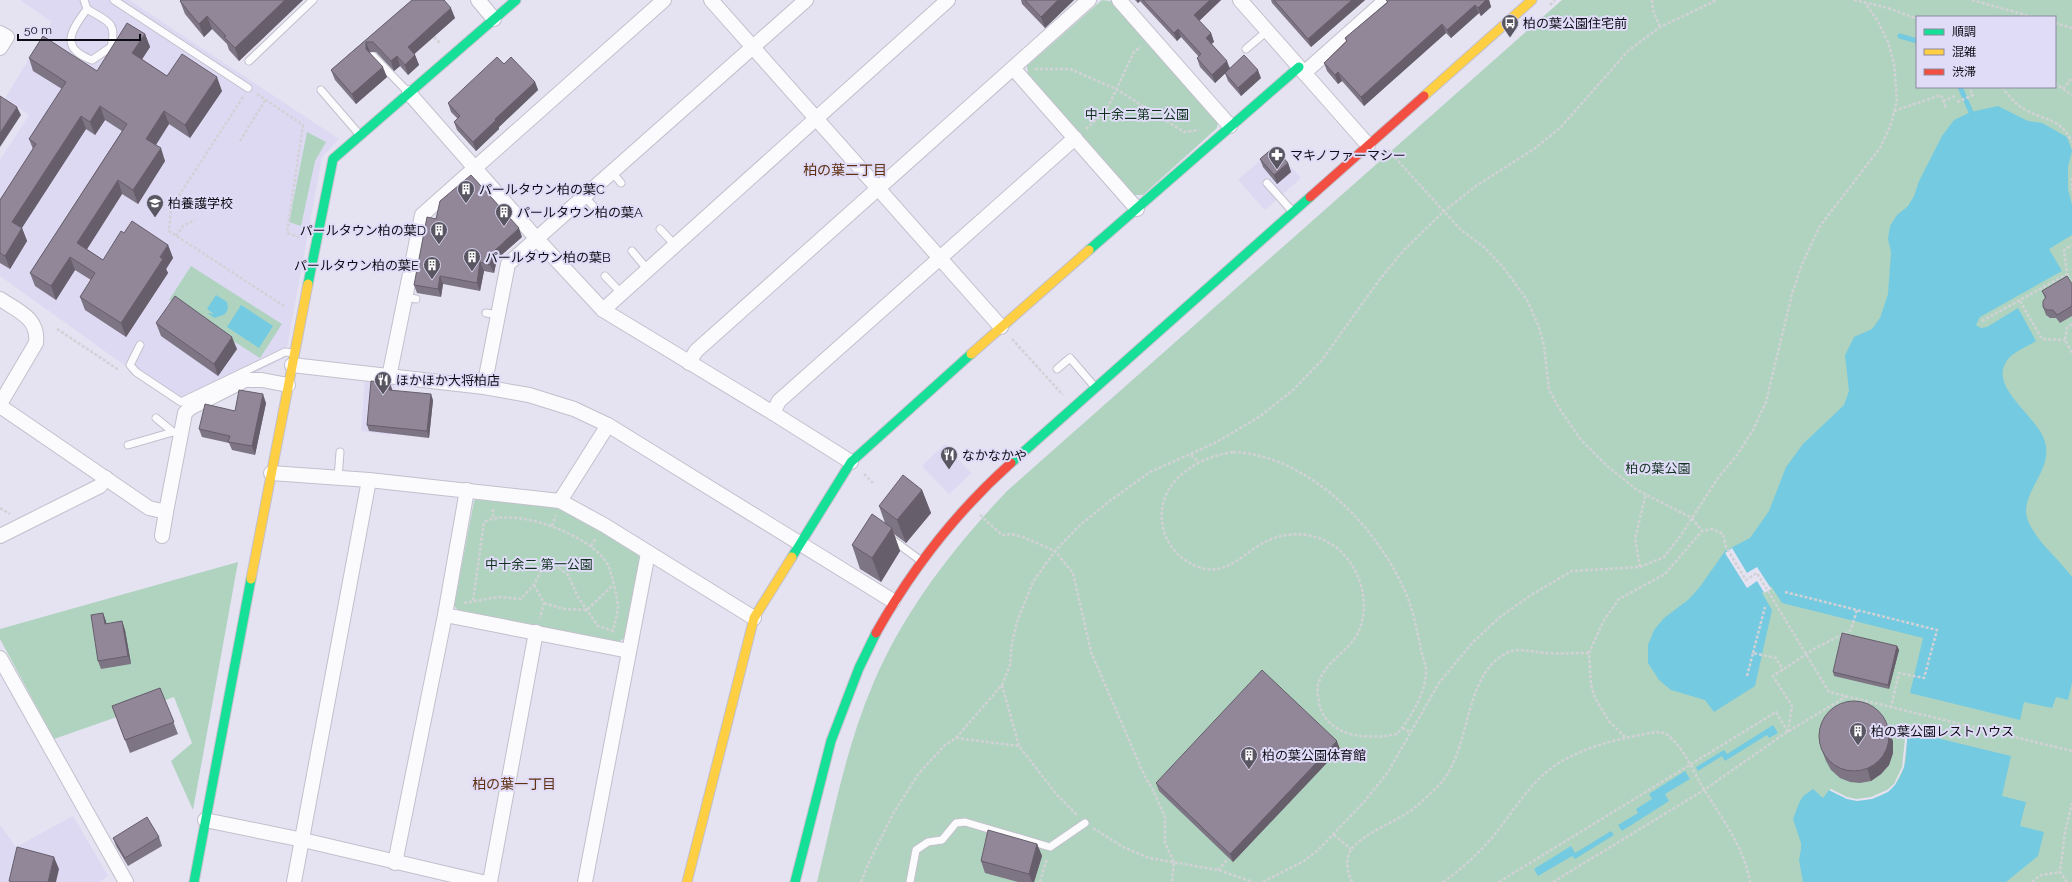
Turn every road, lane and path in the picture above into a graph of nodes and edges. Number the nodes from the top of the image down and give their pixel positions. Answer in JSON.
{"nodes":[{"id":1,"x":84,"y":0,"type":"edge"},
{"id":2,"x":114,"y":0,"type":"edge"},
{"id":3,"x":313,"y":0,"type":"edge"},
{"id":4,"x":478,"y":0,"type":"edge"},
{"id":5,"x":516,"y":0,"type":"edge"},
{"id":6,"x":664,"y":0,"type":"edge"},
{"id":7,"x":711,"y":0,"type":"edge"},
{"id":8,"x":806,"y":0,"type":"edge"},
{"id":9,"x":948,"y":0,"type":"edge"},
{"id":10,"x":1089,"y":0,"type":"edge"},
{"id":11,"x":1119,"y":0,"type":"edge"},
{"id":12,"x":1386,"y":0,"type":"edge"},
{"id":13,"x":1532,"y":0,"type":"edge"},
{"id":14,"x":1555,"y":0,"type":"edge"},
{"id":15,"x":1652,"y":0,"type":"edge"},
{"id":16,"x":1717,"y":0,"type":"edge"},
{"id":17,"x":1854,"y":0,"type":"edge"},
{"id":18,"x":1972,"y":0,"type":"edge"},
{"id":19,"x":1245,"y":2,"type":"edge"},
{"id":20,"x":1866,"y":4,"type":"junction"},
{"id":21,"x":1549,"y":5,"type":"dead end"},
{"id":22,"x":87,"y":9,"type":"junction"},
{"id":23,"x":2029,"y":16,"type":"edge"},
{"id":24,"x":494,"y":19,"type":"junction"},
{"id":25,"x":1916,"y":19,"type":"edge"},
{"id":26,"x":2056,"y":23,"type":"edge"},
{"id":27,"x":1660,"y":27,"type":"junction"},
{"id":28,"x":2072,"y":28,"type":"edge"},
{"id":29,"x":1267,"y":31,"type":"junction"},
{"id":30,"x":0,"y":33,"type":"edge"},
{"id":31,"x":1153,"y":38,"type":"junction"},
{"id":32,"x":0,"y":48,"type":"edge"},
{"id":33,"x":753,"y":48,"type":"junction"},
{"id":34,"x":1246,"y":50,"type":"dead end"},
{"id":35,"x":373,"y":56,"type":"edge"},
{"id":36,"x":249,"y":60,"type":"dead end"},
{"id":37,"x":1013,"y":68,"type":"junction"},
{"id":38,"x":1301,"y":70,"type":"junction"},
{"id":39,"x":2071,"y":79,"type":"dead end"},
{"id":40,"x":2056,"y":84,"type":"edge"},
{"id":41,"x":248,"y":88,"type":"junction"},
{"id":42,"x":1970,"y":88,"type":"edge"},
{"id":43,"x":2003,"y":88,"type":"edge"},
{"id":44,"x":1116,"y":89,"type":"junction"},
{"id":45,"x":2063,"y":89,"type":"junction"},
{"id":46,"x":321,"y":90,"type":"dead end"},
{"id":47,"x":409,"y":93,"type":"junction"},
{"id":48,"x":2071,"y":94,"type":"edge"},
{"id":49,"x":266,"y":99,"type":"junction"},
{"id":50,"x":1943,"y":101,"type":"junction"},
{"id":51,"x":1946,"y":108,"type":"dead end"},
{"id":52,"x":1894,"y":111,"type":"junction"},
{"id":53,"x":816,"y":118,"type":"junction"},
{"id":54,"x":1230,"y":126,"type":"junction"},
{"id":55,"x":1206,"y":128,"type":"dead end"},
{"id":56,"x":1080,"y":134,"type":"junction"},
{"id":57,"x":360,"y":136,"type":"junction"},
{"id":58,"x":240,"y":141,"type":"dead end"},
{"id":59,"x":2072,"y":142,"type":"edge"},
{"id":60,"x":1368,"y":145,"type":"junction"},
{"id":61,"x":1393,"y":145,"type":"dead end"},
{"id":62,"x":1388,"y":150,"type":"junction"},
{"id":63,"x":1382,"y":155,"type":"dead end"},
{"id":64,"x":474,"y":168,"type":"junction"},
{"id":65,"x":2072,"y":178,"type":"edge"},
{"id":66,"x":1267,"y":183,"type":"dead end"},
{"id":67,"x":878,"y":188,"type":"junction"},
{"id":68,"x":2072,"y":190,"type":"edge"},
{"id":69,"x":1137,"y":209,"type":"junction"},
{"id":70,"x":1293,"y":212,"type":"junction"},
{"id":71,"x":1443,"y":212,"type":"junction"},
{"id":72,"x":195,"y":220,"type":"dead end"},
{"id":73,"x":660,"y":228,"type":"dead end"},
{"id":74,"x":176,"y":236,"type":"junction"},
{"id":75,"x":537,"y":239,"type":"junction"},
{"id":76,"x":298,"y":244,"type":"dead end"},
{"id":77,"x":2072,"y":245,"type":"edge"},
{"id":78,"x":675,"y":246,"type":"junction"},
{"id":79,"x":632,"y":251,"type":"dead end"},
{"id":80,"x":939,"y":258,"type":"junction"},
{"id":81,"x":648,"y":270,"type":"junction"},
{"id":82,"x":2067,"y":275,"type":"junction"},
{"id":83,"x":605,"y":276,"type":"dead end"},
{"id":84,"x":2071,"y":282,"type":"edge"},
{"id":85,"x":622,"y":294,"type":"junction"},
{"id":86,"x":0,"y":299,"type":"edge"},
{"id":87,"x":286,"y":299,"type":"dead end"},
{"id":88,"x":2020,"y":301,"type":"junction"},
{"id":89,"x":284,"y":306,"type":"junction"},
{"id":90,"x":603,"y":310,"type":"junction"},
{"id":91,"x":284,"y":312,"type":"dead end"},
{"id":92,"x":1982,"y":321,"type":"dead end"},
{"id":93,"x":2072,"y":324,"type":"edge"},
{"id":94,"x":1001,"y":327,"type":"junction"},
{"id":95,"x":2064,"y":340,"type":"junction"},
{"id":96,"x":140,"y":345,"type":"dead end"},
{"id":97,"x":2072,"y":353,"type":"edge"},
{"id":98,"x":293,"y":359,"type":"junction"},
{"id":99,"x":689,"y":363,"type":"junction"},
{"id":100,"x":1057,"y":369,"type":"dead end"},
{"id":101,"x":390,"y":378,"type":"junction"},
{"id":102,"x":288,"y":385,"type":"junction"},
{"id":103,"x":484,"y":387,"type":"junction"},
{"id":104,"x":1096,"y":388,"type":"junction"},
{"id":105,"x":1063,"y":395,"type":"dead end"},
{"id":106,"x":0,"y":405,"type":"edge"},
{"id":107,"x":773,"y":412,"type":"junction"},
{"id":108,"x":156,"y":418,"type":"dead end"},
{"id":109,"x":608,"y":425,"type":"junction"},
{"id":110,"x":177,"y":432,"type":"junction"},
{"id":111,"x":128,"y":445,"type":"dead end"},
{"id":112,"x":340,"y":452,"type":"dead end"},
{"id":113,"x":1191,"y":455,"type":"junction"},
{"id":114,"x":850,"y":462,"type":"junction"},
{"id":115,"x":1199,"y":462,"type":"junction"},
{"id":116,"x":271,"y":473,"type":"junction"},
{"id":117,"x":106,"y":478,"type":"junction"},
{"id":118,"x":338,"y":478,"type":"junction"},
{"id":119,"x":369,"y":480,"type":"junction"},
{"id":120,"x":467,"y":490,"type":"junction"},
{"id":121,"x":1646,"y":493,"type":"junction"},
{"id":122,"x":560,"y":501,"type":"junction"},
{"id":123,"x":984,"y":509,"type":"dead end"},
{"id":124,"x":166,"y":512,"type":"junction"},
{"id":125,"x":979,"y":514,"type":"junction"},
{"id":126,"x":1692,"y":518,"type":"junction"},
{"id":127,"x":974,"y":519,"type":"dead end"},
{"id":128,"x":1702,"y":531,"type":"junction"},
{"id":129,"x":884,"y":533,"type":"edge"},
{"id":130,"x":0,"y":536,"type":"edge"},
{"id":131,"x":162,"y":536,"type":"dead end"},
{"id":132,"x":799,"y":544,"type":"junction"},
{"id":133,"x":1055,"y":551,"type":"junction"},
{"id":134,"x":648,"y":553,"type":"junction"},
{"id":135,"x":920,"y":560,"type":"junction"},
{"id":136,"x":1640,"y":567,"type":"junction"},
{"id":137,"x":534,"y":585,"type":"junction"},
{"id":138,"x":612,"y":586,"type":"junction"},
{"id":139,"x":1785,"y":592,"type":"dead end"},
{"id":140,"x":893,"y":601,"type":"junction"},
{"id":141,"x":1765,"y":607,"type":"dead end"},
{"id":142,"x":587,"y":610,"type":"junction"},
{"id":143,"x":1857,"y":610,"type":"junction"},
{"id":144,"x":445,"y":615,"type":"junction"},
{"id":145,"x":754,"y":618,"type":"junction"},
{"id":146,"x":536,"y":632,"type":"junction"},
{"id":147,"x":629,"y":651,"type":"junction"},
{"id":148,"x":1589,"y":653,"type":"junction"},
{"id":149,"x":1753,"y":653,"type":"junction"},
{"id":150,"x":1806,"y":655,"type":"junction"},
{"id":151,"x":0,"y":658,"type":"edge"},
{"id":152,"x":1783,"y":670,"type":"junction"},
{"id":153,"x":1747,"y":676,"type":"dead end"},
{"id":154,"x":1002,"y":685,"type":"junction"},
{"id":155,"x":1847,"y":696,"type":"junction"},
{"id":156,"x":1890,"y":707,"type":"junction"},
{"id":157,"x":1402,"y":728,"type":"junction"},
{"id":158,"x":1410,"y":732,"type":"junction"},
{"id":159,"x":1788,"y":732,"type":"junction"},
{"id":160,"x":956,"y":738,"type":"junction"},
{"id":161,"x":1625,"y":738,"type":"junction"},
{"id":162,"x":1019,"y":746,"type":"junction"},
{"id":163,"x":2072,"y":751,"type":"edge"},
{"id":164,"x":1689,"y":764,"type":"junction"},
{"id":165,"x":1704,"y":790,"type":"junction"},
{"id":166,"x":2072,"y":803,"type":"edge"},
{"id":167,"x":205,"y":820,"type":"junction"},
{"id":168,"x":1085,"y":823,"type":"junction"},
{"id":169,"x":1334,"y":835,"type":"junction"},
{"id":170,"x":303,"y":840,"type":"junction"},
{"id":171,"x":1050,"y":847,"type":"junction"},
{"id":172,"x":1351,"y":849,"type":"junction"},
{"id":173,"x":1229,"y":858,"type":"edge"},
{"id":174,"x":1174,"y":862,"type":"junction"},
{"id":175,"x":395,"y":863,"type":"junction"},
{"id":176,"x":1218,"y":870,"type":"junction"},
{"id":177,"x":2060,"y":872,"type":"junction"},
{"id":178,"x":126,"y":882,"type":"edge"},
{"id":179,"x":194,"y":882,"type":"edge"},
{"id":180,"x":294,"y":882,"type":"edge"},
{"id":181,"x":482,"y":882,"type":"edge"},
{"id":182,"x":490,"y":882,"type":"edge"},
{"id":183,"x":585,"y":882,"type":"edge"},
{"id":184,"x":687,"y":882,"type":"edge"},
{"id":185,"x":795,"y":882,"type":"edge"},
{"id":186,"x":861,"y":882,"type":"edge"},
{"id":187,"x":910,"y":882,"type":"edge"},
{"id":188,"x":1040,"y":882,"type":"edge"},
{"id":189,"x":1172,"y":882,"type":"edge"},
{"id":190,"x":1253,"y":882,"type":"edge"},
{"id":191,"x":1263,"y":882,"type":"edge"},
{"id":192,"x":1352,"y":882,"type":"edge"},
{"id":193,"x":1443,"y":882,"type":"edge"},
{"id":194,"x":1499,"y":882,"type":"edge"},
{"id":195,"x":1553,"y":882,"type":"edge"},
{"id":196,"x":1750,"y":882,"type":"edge"},
{"id":197,"x":2032,"y":882,"type":"edge"},
{"id":198,"x":2067,"y":882,"type":"edge"}],
"edges":[{"from":1,"to":22,"type":"lane"},
{"from":2,"to":41,"type":"lane"},
{"from":3,"to":36,"type":"lane"},
{"from":4,"to":24,"type":"street"},
{"from":5,"to":24,"type":"street"},
{"from":6,"to":64,"type":"street"},
{"from":7,"to":33,"type":"street"},
{"from":8,"to":33,"type":"street"},
{"from":9,"to":53,"type":"street"},
{"from":10,"to":37,"type":"street"},
{"from":11,"to":31,"type":"street"},
{"from":12,"to":38,"type":"street"},
{"from":13,"to":60,"type":"street"},
{"from":14,"to":21,"type":"path"},
{"from":15,"to":27,"type":"path"},
{"from":16,"to":27,"type":"path"},
{"from":17,"to":20,"type":"path"},
{"from":18,"to":23,"type":"path"},
{"from":19,"to":29,"type":"street"},
{"from":20,"to":25,"type":"path"},
{"from":20,"to":52,"type":"path"},
{"from":22,"to":22,"type":"lane"},
{"from":24,"to":47,"type":"street"},
{"from":26,"to":28,"type":"path"},
{"from":27,"to":71,"type":"path"},
{"from":29,"to":34,"type":"lane"},
{"from":29,"to":38,"type":"street"},
{"from":30,"to":32,"type":"street"},
{"from":31,"to":44,"type":"path"},
{"from":31,"to":54,"type":"street"},
{"from":33,"to":53,"type":"street"},
{"from":33,"to":75,"type":"street"},
{"from":35,"to":47,"type":"lane"},
{"from":37,"to":44,"type":"path"},
{"from":37,"to":56,"type":"street"},
{"from":37,"to":67,"type":"street"},
{"from":38,"to":54,"type":"street"},
{"from":38,"to":60,"type":"street"},
{"from":39,"to":45,"type":"path"},
{"from":40,"to":45,"type":"path"},
{"from":41,"to":49,"type":"path"},
{"from":41,"to":74,"type":"path"},
{"from":42,"to":50,"type":"path"},
{"from":43,"to":59,"type":"path"},
{"from":44,"to":55,"type":"path"},
{"from":44,"to":56,"type":"path"},
{"from":45,"to":48,"type":"path"},
{"from":46,"to":57,"type":"lane"},
{"from":47,"to":57,"type":"street"},
{"from":47,"to":64,"type":"street"},
{"from":49,"to":58,"type":"path"},
{"from":49,"to":76,"type":"path"},
{"from":50,"to":51,"type":"path"},
{"from":50,"to":52,"type":"path"},
{"from":52,"to":126,"type":"path"},
{"from":53,"to":67,"type":"street"},
{"from":53,"to":78,"type":"street"},
{"from":54,"to":69,"type":"street"},
{"from":56,"to":69,"type":"street"},
{"from":56,"to":80,"type":"street"},
{"from":57,"to":98,"type":"street"},
{"from":60,"to":70,"type":"street"},
{"from":61,"to":62,"type":"path"},
{"from":62,"to":63,"type":"path"},
{"from":62,"to":71,"type":"path"},
{"from":64,"to":75,"type":"street"},
{"from":64,"to":101,"type":"street"},
{"from":65,"to":68,"type":"path"},
{"from":66,"to":70,"type":"lane"},
{"from":67,"to":80,"type":"street"},
{"from":67,"to":99,"type":"street"},
{"from":69,"to":94,"type":"street"},
{"from":70,"to":104,"type":"street"},
{"from":71,"to":113,"type":"path"},
{"from":71,"to":121,"type":"path"},
{"from":72,"to":74,"type":"path"},
{"from":73,"to":78,"type":"lane"},
{"from":74,"to":89,"type":"path"},
{"from":75,"to":90,"type":"street"},
{"from":75,"to":103,"type":"street"},
{"from":77,"to":82,"type":"path"},
{"from":78,"to":81,"type":"street"},
{"from":79,"to":81,"type":"lane"},
{"from":80,"to":94,"type":"street"},
{"from":80,"to":107,"type":"street"},
{"from":81,"to":85,"type":"street"},
{"from":82,"to":84,"type":"path"},
{"from":82,"to":88,"type":"path"},
{"from":83,"to":85,"type":"lane"},
{"from":85,"to":90,"type":"street"},
{"from":86,"to":106,"type":"street"},
{"from":87,"to":89,"type":"path"},
{"from":88,"to":92,"type":"path"},
{"from":88,"to":95,"type":"path"},
{"from":89,"to":91,"type":"path"},
{"from":90,"to":99,"type":"street"},
{"from":93,"to":95,"type":"path"},
{"from":94,"to":105,"type":"path"},
{"from":94,"to":114,"type":"street"},
{"from":95,"to":97,"type":"path"},
{"from":96,"to":98,"type":"lane"},
{"from":98,"to":101,"type":"street"},
{"from":98,"to":102,"type":"street"},
{"from":99,"to":107,"type":"street"},
{"from":100,"to":104,"type":"lane"},
{"from":101,"to":103,"type":"street"},
{"from":102,"to":110,"type":"street"},
{"from":102,"to":116,"type":"street"},
{"from":103,"to":109,"type":"street"},
{"from":104,"to":135,"type":"street"},
{"from":106,"to":117,"type":"street"},
{"from":107,"to":114,"type":"street"},
{"from":108,"to":110,"type":"lane"},
{"from":109,"to":122,"type":"street"},
{"from":109,"to":132,"type":"street"},
{"from":110,"to":111,"type":"lane"},
{"from":110,"to":124,"type":"street"},
{"from":112,"to":118,"type":"lane"},
{"from":113,"to":115,"type":"path"},
{"from":113,"to":133,"type":"path"},
{"from":114,"to":132,"type":"street"},
{"from":115,"to":157,"type":"path"},
{"from":115,"to":157,"type":"path"},
{"from":116,"to":118,"type":"street"},
{"from":116,"to":167,"type":"street"},
{"from":117,"to":124,"type":"street"},
{"from":117,"to":130,"type":"street"},
{"from":118,"to":119,"type":"street"},
{"from":119,"to":120,"type":"street"},
{"from":119,"to":170,"type":"street"},
{"from":120,"to":122,"type":"street"},
{"from":120,"to":144,"type":"street"},
{"from":121,"to":126,"type":"path"},
{"from":121,"to":136,"type":"path"},
{"from":122,"to":134,"type":"street"},
{"from":123,"to":125,"type":"path"},
{"from":124,"to":131,"type":"street"},
{"from":125,"to":127,"type":"path"},
{"from":125,"to":133,"type":"path"},
{"from":126,"to":128,"type":"path"},
{"from":126,"to":136,"type":"path"},
{"from":128,"to":148,"type":"path"},
{"from":128,"to":150,"type":"path"},
{"from":129,"to":135,"type":"lane"},
{"from":132,"to":140,"type":"street"},
{"from":132,"to":145,"type":"street"},
{"from":133,"to":154,"type":"path"},
{"from":133,"to":174,"type":"path"},
{"from":134,"to":145,"type":"street"},
{"from":134,"to":147,"type":"street"},
{"from":135,"to":140,"type":"street"},
{"from":136,"to":158,"type":"path"},
{"from":137,"to":138,"type":"path"},
{"from":137,"to":142,"type":"path"},
{"from":137,"to":142,"type":"path"},
{"from":138,"to":142,"type":"path"},
{"from":138,"to":142,"type":"path"},
{"from":139,"to":143,"type":"path"},
{"from":140,"to":185,"type":"street"},
{"from":141,"to":149,"type":"path"},
{"from":143,"to":150,"type":"path"},
{"from":143,"to":156,"type":"path"},
{"from":144,"to":146,"type":"street"},
{"from":144,"to":175,"type":"street"},
{"from":145,"to":184,"type":"street"},
{"from":146,"to":147,"type":"street"},
{"from":146,"to":182,"type":"street"},
{"from":147,"to":183,"type":"street"},
{"from":148,"to":161,"type":"path"},
{"from":148,"to":172,"type":"path"},
{"from":149,"to":152,"type":"path"},
{"from":149,"to":153,"type":"path"},
{"from":150,"to":152,"type":"path"},
{"from":150,"to":155,"type":"path"},
{"from":151,"to":178,"type":"street"},
{"from":152,"to":159,"type":"path"},
{"from":154,"to":160,"type":"path"},
{"from":154,"to":162,"type":"path"},
{"from":155,"to":156,"type":"path"},
{"from":155,"to":159,"type":"path"},
{"from":156,"to":163,"type":"path"},
{"from":157,"to":158,"type":"path"},
{"from":158,"to":169,"type":"path"},
{"from":159,"to":164,"type":"path"},
{"from":159,"to":165,"type":"path"},
{"from":160,"to":162,"type":"path"},
{"from":160,"to":186,"type":"path"},
{"from":161,"to":164,"type":"path"},
{"from":161,"to":193,"type":"path"},
{"from":162,"to":168,"type":"path"},
{"from":164,"to":165,"type":"path"},
{"from":164,"to":194,"type":"path"},
{"from":165,"to":195,"type":"path"},
{"from":165,"to":196,"type":"path"},
{"from":166,"to":177,"type":"path"},
{"from":167,"to":170,"type":"street"},
{"from":167,"to":179,"type":"street"},
{"from":168,"to":171,"type":"lane"},
{"from":168,"to":174,"type":"path"},
{"from":169,"to":172,"type":"path"},
{"from":169,"to":191,"type":"path"},
{"from":170,"to":175,"type":"street"},
{"from":170,"to":180,"type":"street"},
{"from":171,"to":187,"type":"lane"},
{"from":171,"to":188,"type":"path"},
{"from":172,"to":192,"type":"path"},
{"from":173,"to":176,"type":"path"},
{"from":174,"to":176,"type":"path"},
{"from":174,"to":189,"type":"path"},
{"from":175,"to":181,"type":"street"},
{"from":176,"to":190,"type":"path"},
{"from":177,"to":197,"type":"path"},
{"from":177,"to":198,"type":"path"}]}
